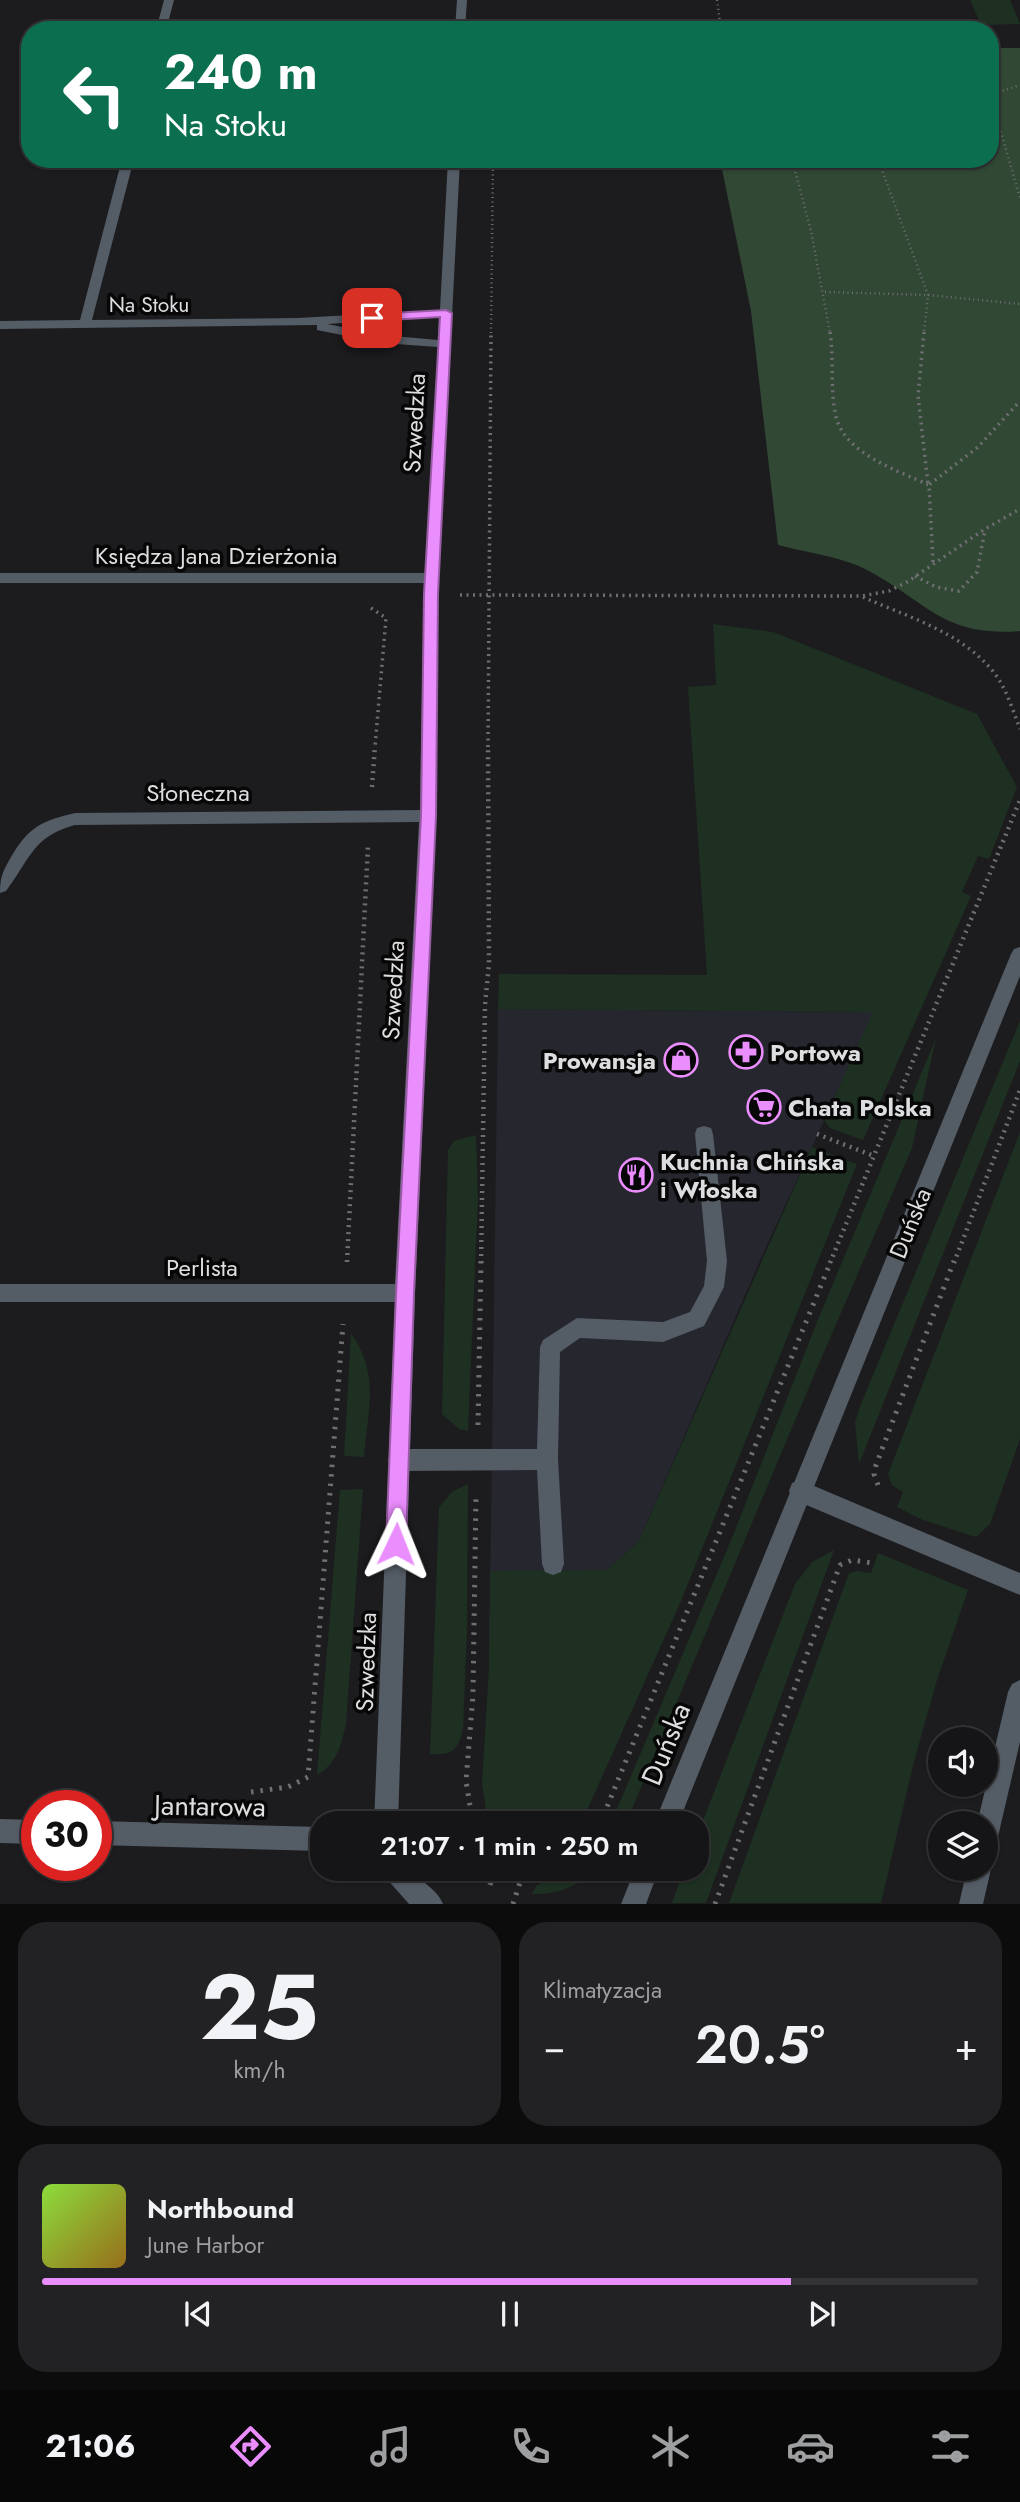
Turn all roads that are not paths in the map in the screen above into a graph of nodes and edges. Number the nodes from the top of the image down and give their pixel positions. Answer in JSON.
{"nodes":[{"id":1,"x":169,"y":0,"type":"edge"},
{"id":2,"x":462,"y":0,"type":"edge"},
{"id":3,"x":163,"y":21,"type":"edge"},
{"id":4,"x":461,"y":21,"type":"edge"},
{"id":5,"x":126,"y":168,"type":"edge"},
{"id":6,"x":454,"y":168,"type":"edge"},
{"id":7,"x":446,"y":313,"type":"junction"},
{"id":8,"x":298,"y":322,"type":"junction"},
{"id":9,"x":85,"y":324,"type":"junction"},
{"id":10,"x":0,"y":326,"type":"edge"},
{"id":11,"x":444,"y":344,"type":"junction"},
{"id":12,"x":0,"y":578,"type":"edge"},
{"id":13,"x":431,"y":586,"type":"junction"},
{"id":14,"x":428,"y":816,"type":"junction"},
{"id":15,"x":0,"y":886,"type":"edge"},
{"id":16,"x":1020,"y":954,"type":"edge"},
{"id":17,"x":704,"y":1135,"type":"dead end"},
{"id":18,"x":0,"y":1293,"type":"edge"},
{"id":19,"x":405,"y":1293,"type":"junction"},
{"id":20,"x":547,"y":1459,"type":"junction"},
{"id":21,"x":399,"y":1460,"type":"junction"},
{"id":22,"x":800,"y":1491,"type":"junction"},
{"id":23,"x":553,"y":1564,"type":"dead end"},
{"id":24,"x":1020,"y":1584,"type":"edge"},
{"id":25,"x":1020,"y":1692,"type":"edge"},
{"id":26,"x":386,"y":1811,"type":"edge"},
{"id":27,"x":671,"y":1811,"type":"edge"},
{"id":28,"x":992,"y":1811,"type":"edge"},
{"id":29,"x":0,"y":1831,"type":"edge"},
{"id":30,"x":21,"y":1832,"type":"edge"},
{"id":31,"x":112,"y":1833,"type":"edge"},
{"id":32,"x":310,"y":1839,"type":"edge"},
{"id":33,"x":404,"y":1881,"type":"edge"},
{"id":34,"x":642,"y":1881,"type":"edge"},
{"id":35,"x":976,"y":1881,"type":"edge"},
{"id":36,"x":431,"y":1903,"type":"edge"},
{"id":37,"x":634,"y":1903,"type":"edge"},
{"id":38,"x":971,"y":1903,"type":"edge"}],
"edges":[{"from":1,"to":3,"type":"street"},
{"from":2,"to":4,"type":"street"},
{"from":5,"to":9,"type":"street"},
{"from":6,"to":7,"type":"street","name":"Szwedzka"},
{"from":7,"to":8,"type":"street","name":"Na Stoku"},
{"from":7,"to":11,"type":"street","name":"Szwedzka"},
{"from":8,"to":9,"type":"street","name":"Na Stoku"},
{"from":8,"to":11,"type":"street","name":"Na Stoku"},
{"from":9,"to":10,"type":"street","name":"Na Stoku"},
{"from":11,"to":13,"type":"street","name":"Szwedzka"},
{"from":12,"to":13,"type":"street","name":"Księdza Jana Dzierżonia"},
{"from":13,"to":14,"type":"street","name":"Szwedzka"},
{"from":14,"to":15,"type":"street","name":"Słoneczna"},
{"from":14,"to":19,"type":"street","name":"Szwedzka"},
{"from":16,"to":22,"type":"street","name":"Duńska"},
{"from":17,"to":20,"type":"street"},
{"from":18,"to":19,"type":"street","name":"Perlista"},
{"from":19,"to":21,"type":"street","name":"Szwedzka"},
{"from":20,"to":21,"type":"street"},
{"from":20,"to":23,"type":"street"},
{"from":21,"to":26,"type":"street","name":"Szwedzka"},
{"from":22,"to":24,"type":"street"},
{"from":22,"to":27,"type":"street","name":"Duńska"},
{"from":25,"to":28,"type":"street"},
{"from":29,"to":30,"type":"street"},
{"from":31,"to":32,"type":"street","name":"Jantarowa"},
{"from":33,"to":36,"type":"street"},
{"from":34,"to":37,"type":"street"},
{"from":35,"to":38,"type":"street"}]}
